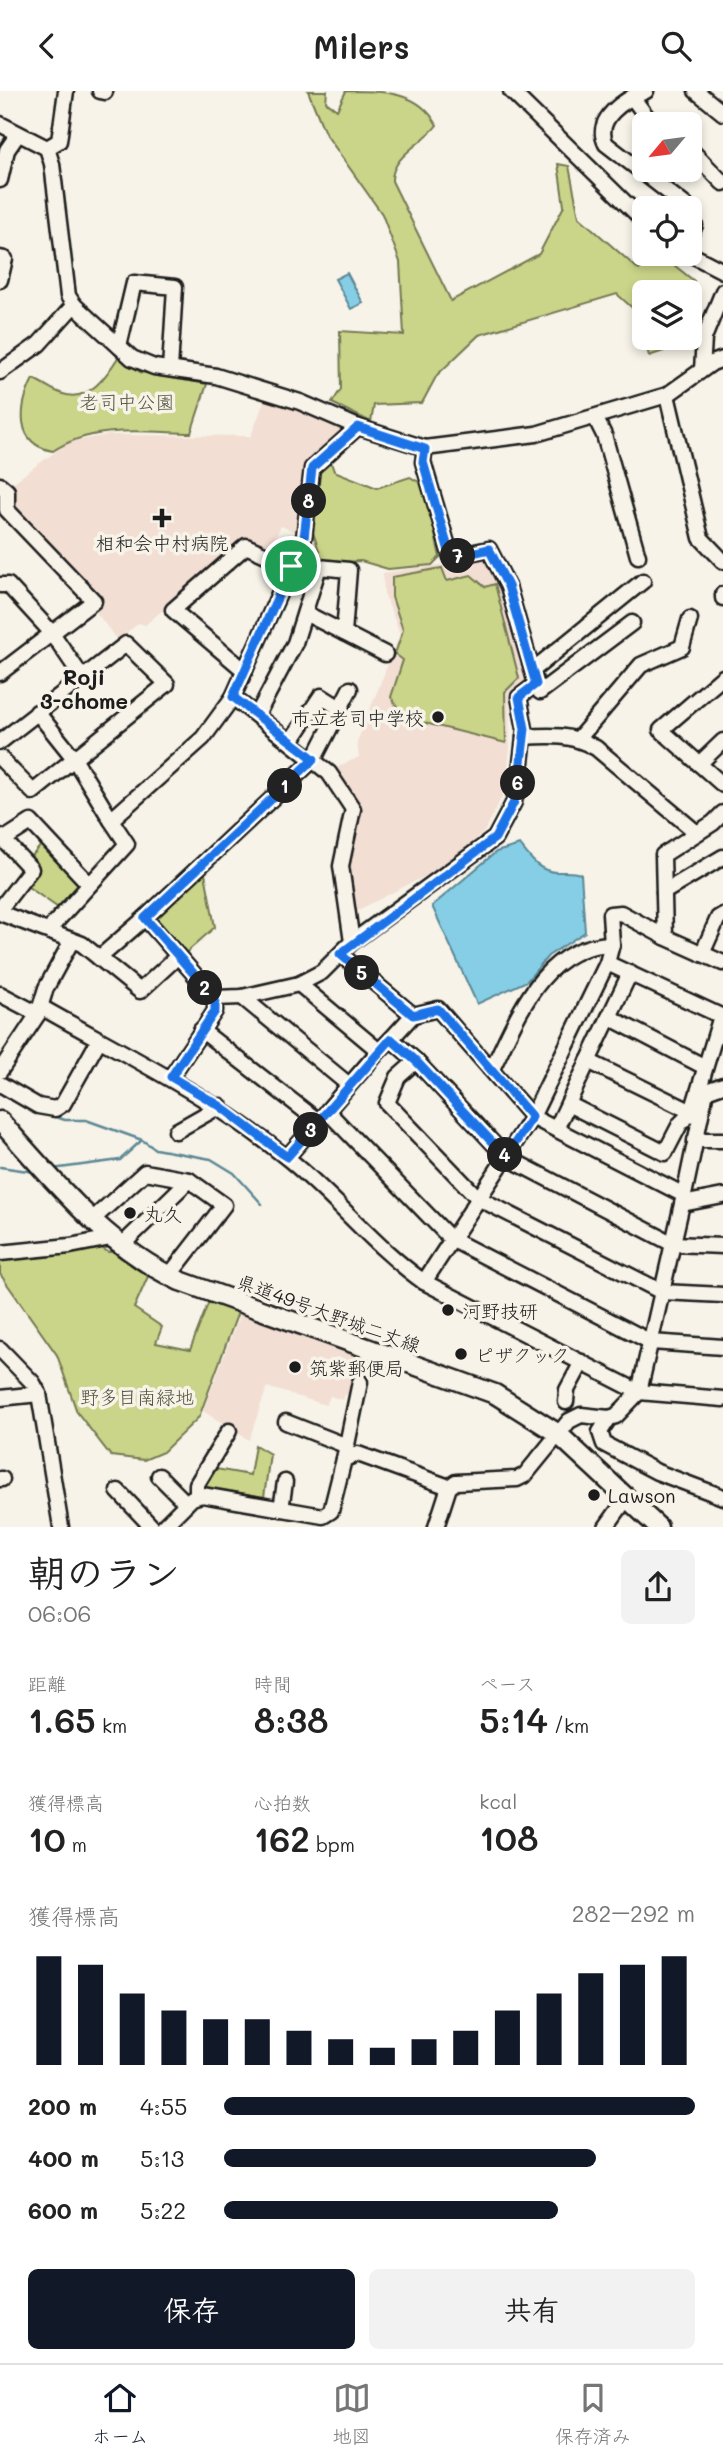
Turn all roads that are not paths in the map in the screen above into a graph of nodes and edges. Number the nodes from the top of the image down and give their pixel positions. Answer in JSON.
{"nodes":[{"id":1,"x":66,"y":91,"type":"edge"},
{"id":2,"x":511,"y":91,"type":"edge"},
{"id":3,"x":646,"y":91,"type":"edge"},
{"id":4,"x":696,"y":91,"type":"edge"},
{"id":5,"x":632,"y":97,"type":"junction"},
{"id":6,"x":643,"y":112,"type":"edge"},
{"id":7,"x":723,"y":113,"type":"edge"},
{"id":8,"x":0,"y":124,"type":"edge"},
{"id":9,"x":18,"y":134,"type":"junction"},
{"id":10,"x":47,"y":148,"type":"junction"},
{"id":11,"x":702,"y":161,"type":"edge"},
{"id":12,"x":0,"y":180,"type":"edge"},
{"id":13,"x":723,"y":183,"type":"edge"},
{"id":14,"x":672,"y":196,"type":"edge"},
{"id":15,"x":632,"y":209,"type":"edge"},
{"id":16,"x":0,"y":258,"type":"edge"},
{"id":17,"x":702,"y":260,"type":"edge"},
{"id":18,"x":723,"y":271,"type":"edge"},
{"id":19,"x":0,"y":280,"type":"edge"},
{"id":20,"x":723,"y":291,"type":"edge"},
{"id":21,"x":74,"y":305,"type":"junction"},
{"id":22,"x":119,"y":346,"type":"junction"},
{"id":23,"x":723,"y":359,"type":"edge"},
{"id":24,"x":170,"y":369,"type":"junction"},
{"id":25,"x":702,"y":370,"type":"junction"},
{"id":26,"x":0,"y":372,"type":"edge"},
{"id":27,"x":667,"y":395,"type":"junction"},
{"id":28,"x":595,"y":417,"type":"junction"},
{"id":29,"x":358,"y":427,"type":"junction"},
{"id":30,"x":425,"y":449,"type":"junction"},
{"id":31,"x":0,"y":485,"type":"edge"},
{"id":32,"x":638,"y":557,"type":"dead end"},
{"id":33,"x":723,"y":561,"type":"edge"},
{"id":34,"x":291,"y":566,"type":"junction"},
{"id":35,"x":643,"y":581,"type":"dead end"},
{"id":36,"x":0,"y":585,"type":"edge"},
{"id":37,"x":305,"y":613,"type":"junction"},
{"id":38,"x":690,"y":619,"type":"dead end"},
{"id":39,"x":632,"y":623,"type":"dead end"},
{"id":40,"x":52,"y":633,"type":"junction"},
{"id":41,"x":344,"y":633,"type":"junction"},
{"id":42,"x":385,"y":654,"type":"dead end"},
{"id":43,"x":533,"y":670,"type":"junction"},
{"id":44,"x":245,"y":671,"type":"junction"},
{"id":45,"x":0,"y":673,"type":"edge"},
{"id":46,"x":82,"y":677,"type":"junction"},
{"id":47,"x":723,"y":677,"type":"edge"},
{"id":48,"x":536,"y":684,"type":"junction"},
{"id":49,"x":350,"y":689,"type":"dead end"},
{"id":50,"x":233,"y":697,"type":"junction"},
{"id":51,"x":341,"y":708,"type":"junction"},
{"id":52,"x":37,"y":712,"type":"junction"},
{"id":53,"x":257,"y":715,"type":"junction"},
{"id":54,"x":524,"y":737,"type":"junction"},
{"id":55,"x":579,"y":738,"type":"junction"},
{"id":56,"x":291,"y":741,"type":"junction"},
{"id":57,"x":723,"y":741,"type":"edge"},
{"id":58,"x":0,"y":742,"type":"edge"},
{"id":59,"x":73,"y":757,"type":"junction"},
{"id":60,"x":0,"y":758,"type":"edge"},
{"id":61,"x":314,"y":759,"type":"junction"},
{"id":62,"x":699,"y":764,"type":"junction"},
{"id":63,"x":723,"y":785,"type":"edge"},
{"id":64,"x":723,"y":813,"type":"edge"},
{"id":65,"x":111,"y":820,"type":"junction"},
{"id":66,"x":697,"y":833,"type":"junction"},
{"id":67,"x":2,"y":838,"type":"edge"},
{"id":68,"x":723,"y":857,"type":"edge"},
{"id":69,"x":89,"y":884,"type":"junction"},
{"id":70,"x":664,"y":893,"type":"junction"},
{"id":71,"x":0,"y":911,"type":"edge"},
{"id":72,"x":723,"y":915,"type":"edge"},
{"id":73,"x":145,"y":918,"type":"junction"},
{"id":74,"x":51,"y":932,"type":"junction"},
{"id":75,"x":665,"y":937,"type":"junction"},
{"id":76,"x":71,"y":942,"type":"junction"},
{"id":77,"x":352,"y":942,"type":"junction"},
{"id":78,"x":612,"y":944,"type":"junction"},
{"id":79,"x":340,"y":954,"type":"junction"},
{"id":80,"x":702,"y":954,"type":"junction"},
{"id":81,"x":178,"y":956,"type":"junction"},
{"id":82,"x":99,"y":958,"type":"junction"},
{"id":83,"x":607,"y":963,"type":"junction"},
{"id":84,"x":723,"y":963,"type":"edge"},
{"id":85,"x":630,"y":973,"type":"junction"},
{"id":86,"x":299,"y":984,"type":"junction"},
{"id":87,"x":0,"y":993,"type":"edge"},
{"id":88,"x":242,"y":997,"type":"junction"},
{"id":89,"x":215,"y":998,"type":"junction"},
{"id":90,"x":40,"y":1011,"type":"junction"},
{"id":91,"x":413,"y":1015,"type":"junction"},
{"id":92,"x":609,"y":1017,"type":"junction"},
{"id":93,"x":201,"y":1030,"type":"junction"},
{"id":94,"x":391,"y":1039,"type":"junction"},
{"id":95,"x":99,"y":1040,"type":"junction"},
{"id":96,"x":379,"y":1051,"type":"junction"},
{"id":97,"x":416,"y":1061,"type":"junction"},
{"id":98,"x":589,"y":1061,"type":"junction"},
{"id":99,"x":705,"y":1067,"type":"junction"},
{"id":100,"x":492,"y":1069,"type":"junction"},
{"id":101,"x":0,"y":1071,"type":"edge"},
{"id":102,"x":171,"y":1077,"type":"junction"},
{"id":103,"x":0,"y":1084,"type":"edge"},
{"id":104,"x":349,"y":1085,"type":"junction"},
{"id":105,"x":723,"y":1085,"type":"edge"},
{"id":106,"x":568,"y":1104,"type":"junction"},
{"id":107,"x":220,"y":1106,"type":"junction"},
{"id":108,"x":696,"y":1112,"type":"junction"},
{"id":109,"x":323,"y":1116,"type":"junction"},
{"id":110,"x":532,"y":1117,"type":"junction"},
{"id":111,"x":0,"y":1121,"type":"edge"},
{"id":112,"x":556,"y":1129,"type":"junction"},
{"id":113,"x":176,"y":1131,"type":"dead end"},
{"id":114,"x":695,"y":1140,"type":"junction"},
{"id":115,"x":723,"y":1140,"type":"edge"},
{"id":116,"x":287,"y":1157,"type":"junction"},
{"id":117,"x":506,"y":1157,"type":"junction"},
{"id":118,"x":189,"y":1179,"type":"junction"},
{"id":119,"x":723,"y":1196,"type":"edge"},
{"id":120,"x":478,"y":1198,"type":"junction"},
{"id":121,"x":683,"y":1200,"type":"junction"},
{"id":122,"x":93,"y":1219,"type":"junction"},
{"id":123,"x":451,"y":1239,"type":"junction"},
{"id":124,"x":116,"y":1242,"type":"junction"},
{"id":125,"x":673,"y":1244,"type":"junction"},
{"id":126,"x":723,"y":1246,"type":"edge"},
{"id":127,"x":0,"y":1252,"type":"edge"},
{"id":128,"x":169,"y":1276,"type":"junction"},
{"id":129,"x":424,"y":1282,"type":"junction"},
{"id":130,"x":662,"y":1291,"type":"junction"},
{"id":131,"x":723,"y":1295,"type":"edge"},
{"id":132,"x":651,"y":1342,"type":"junction"},
{"id":133,"x":723,"y":1347,"type":"edge"},
{"id":134,"x":0,"y":1349,"type":"edge"},
{"id":135,"x":582,"y":1362,"type":"junction"},
{"id":136,"x":360,"y":1382,"type":"dead end"},
{"id":137,"x":639,"y":1392,"type":"junction"},
{"id":138,"x":39,"y":1394,"type":"junction"},
{"id":139,"x":0,"y":1398,"type":"edge"},
{"id":140,"x":723,"y":1399,"type":"edge"},
{"id":141,"x":566,"y":1402,"type":"dead end"},
{"id":142,"x":609,"y":1418,"type":"junction"},
{"id":143,"x":286,"y":1422,"type":"dead end"},
{"id":144,"x":229,"y":1431,"type":"dead end"},
{"id":145,"x":556,"y":1433,"type":"junction"},
{"id":146,"x":346,"y":1453,"type":"junction"},
{"id":147,"x":159,"y":1476,"type":"dead end"},
{"id":148,"x":285,"y":1482,"type":"dead end"},
{"id":149,"x":449,"y":1487,"type":"junction"},
{"id":150,"x":118,"y":1491,"type":"dead end"},
{"id":151,"x":723,"y":1497,"type":"edge"},
{"id":152,"x":626,"y":1499,"type":"junction"},
{"id":153,"x":192,"y":1500,"type":"junction"},
{"id":154,"x":281,"y":1509,"type":"junction"},
{"id":155,"x":61,"y":1527,"type":"edge"},
{"id":156,"x":152,"y":1527,"type":"edge"},
{"id":157,"x":163,"y":1527,"type":"edge"},
{"id":158,"x":436,"y":1527,"type":"edge"},
{"id":159,"x":606,"y":1527,"type":"edge"},
{"id":160,"x":658,"y":1527,"type":"edge"}],
"edges":[{"from":1,"to":10,"type":"street"},
{"from":2,"to":15,"type":"street"},
{"from":3,"to":5,"type":"street"},
{"from":4,"to":7,"type":"street"},
{"from":5,"to":6,"type":"street"},
{"from":5,"to":14,"type":"street"},
{"from":8,"to":9,"type":"street"},
{"from":9,"to":10,"type":"street"},
{"from":9,"to":12,"type":"street"},
{"from":10,"to":21,"type":"street"},
{"from":11,"to":13,"type":"street"},
{"from":16,"to":19,"type":"street"},
{"from":17,"to":18,"type":"street"},
{"from":20,"to":25,"type":"street"},
{"from":21,"to":22,"type":"street"},
{"from":21,"to":26,"type":"street"},
{"from":22,"to":24,"type":"street"},
{"from":22,"to":24,"type":"street"},
{"from":23,"to":25,"type":"street"},
{"from":24,"to":29,"type":"street"},
{"from":25,"to":27,"type":"street"},
{"from":27,"to":28,"type":"street"},
{"from":27,"to":33,"type":"street"},
{"from":28,"to":30,"type":"street"},
{"from":28,"to":32,"type":"street"},
{"from":29,"to":30,"type":"street"},
{"from":29,"to":34,"type":"street"},
{"from":30,"to":43,"type":"street"},
{"from":31,"to":40,"type":"street"},
{"from":34,"to":44,"type":"street"},
{"from":34,"to":44,"type":"street"},
{"from":35,"to":43,"type":"street"},
{"from":36,"to":40,"type":"street"},
{"from":37,"to":41,"type":"street"},
{"from":37,"to":41,"type":"street"},
{"from":37,"to":53,"type":"street"},
{"from":38,"to":55,"type":"street"},
{"from":39,"to":48,"type":"street"},
{"from":40,"to":45,"type":"street"},
{"from":40,"to":46,"type":"street"},
{"from":41,"to":42,"type":"street"},
{"from":43,"to":48,"type":"street"},
{"from":44,"to":50,"type":"street"},
{"from":46,"to":52,"type":"street"},
{"from":46,"to":59,"type":"street"},
{"from":47,"to":62,"type":"street"},
{"from":48,"to":54,"type":"street"},
{"from":49,"to":51,"type":"street"},
{"from":50,"to":53,"type":"street"},
{"from":50,"to":65,"type":"street"},
{"from":51,"to":56,"type":"street"},
{"from":51,"to":61,"type":"street"},
{"from":52,"to":58,"type":"street"},
{"from":52,"to":59,"type":"street"},
{"from":53,"to":56,"type":"street"},
{"from":54,"to":55,"type":"street"},
{"from":54,"to":77,"type":"street"},
{"from":55,"to":66,"type":"street"},
{"from":56,"to":61,"type":"street"},
{"from":57,"to":62,"type":"street"},
{"from":59,"to":60,"type":"street"},
{"from":59,"to":65,"type":"street"},
{"from":61,"to":73,"type":"street"},
{"from":61,"to":77,"type":"street"},
{"from":62,"to":63,"type":"street"},
{"from":64,"to":66,"type":"street"},
{"from":65,"to":69,"type":"street"},
{"from":66,"to":70,"type":"street"},
{"from":67,"to":69,"type":"street"},
{"from":67,"to":71,"type":"street"},
{"from":68,"to":70,"type":"street"},
{"from":69,"to":74,"type":"street"},
{"from":70,"to":75,"type":"street"},
{"from":71,"to":74,"type":"street"},
{"from":72,"to":80,"type":"street"},
{"from":73,"to":81,"type":"street"},
{"from":73,"to":82,"type":"street"},
{"from":74,"to":76,"type":"street"},
{"from":75,"to":78,"type":"street"},
{"from":75,"to":80,"type":"street"},
{"from":76,"to":82,"type":"street"},
{"from":76,"to":90,"type":"street"},
{"from":77,"to":79,"type":"street"},
{"from":78,"to":83,"type":"street"},
{"from":78,"to":100,"type":"street"},
{"from":79,"to":86,"type":"street"},
{"from":79,"to":91,"type":"street"},
{"from":80,"to":84,"type":"street"},
{"from":81,"to":82,"type":"street"},
{"from":81,"to":89,"type":"street"},
{"from":83,"to":85,"type":"street"},
{"from":83,"to":110,"type":"street"},
{"from":85,"to":92,"type":"street"},
{"from":85,"to":99,"type":"street"},
{"from":86,"to":88,"type":"street"},
{"from":86,"to":96,"type":"street"},
{"from":87,"to":90,"type":"street"},
{"from":88,"to":89,"type":"street"},
{"from":88,"to":104,"type":"street"},
{"from":89,"to":93,"type":"street"},
{"from":90,"to":95,"type":"street"},
{"from":90,"to":101,"type":"street"},
{"from":91,"to":94,"type":"street"},
{"from":91,"to":100,"type":"street"},
{"from":92,"to":98,"type":"street"},
{"from":92,"to":99,"type":"street"},
{"from":93,"to":102,"type":"street"},
{"from":93,"to":109,"type":"street"},
{"from":94,"to":96,"type":"street"},
{"from":94,"to":97,"type":"street"},
{"from":95,"to":102,"type":"street"},
{"from":95,"to":103,"type":"street"},
{"from":96,"to":104,"type":"street"},
{"from":97,"to":117,"type":"street"},
{"from":97,"to":120,"type":"street"},
{"from":98,"to":106,"type":"street"},
{"from":98,"to":108,"type":"street"},
{"from":99,"to":108,"type":"street"},
{"from":100,"to":110,"type":"street"},
{"from":102,"to":107,"type":"street"},
{"from":104,"to":109,"type":"street"},
{"from":105,"to":108,"type":"street"},
{"from":106,"to":108,"type":"street"},
{"from":106,"to":112,"type":"street"},
{"from":107,"to":113,"type":"street"},
{"from":107,"to":116,"type":"street"},
{"from":108,"to":114,"type":"street"},
{"from":109,"to":116,"type":"street"},
{"from":109,"to":123,"type":"street"},
{"from":110,"to":112,"type":"street"},
{"from":110,"to":117,"type":"street"},
{"from":111,"to":122,"type":"main road","name":"県道49号大野城二丈線"},
{"from":112,"to":121,"type":"street"},
{"from":114,"to":115,"type":"street"},
{"from":114,"to":121,"type":"street"},
{"from":116,"to":129,"type":"street"},
{"from":117,"to":120,"type":"street"},
{"from":117,"to":125,"type":"street"},
{"from":118,"to":122,"type":"street"},
{"from":118,"to":124,"type":"street"},
{"from":118,"to":128,"type":"street"},
{"from":119,"to":121,"type":"street"},
{"from":120,"to":123,"type":"street"},
{"from":120,"to":130,"type":"street"},
{"from":121,"to":125,"type":"street"},
{"from":122,"to":124,"type":"main road","name":"県道49号大野城二丈線"},
{"from":123,"to":129,"type":"street"},
{"from":123,"to":132,"type":"street"},
{"from":124,"to":127,"type":"street"},
{"from":124,"to":128,"type":"main road","name":"県道49号大野城二丈線"},
{"from":125,"to":126,"type":"street"},
{"from":125,"to":130,"type":"street"},
{"from":128,"to":145,"type":"main road","name":"県道49号大野城二丈線"},
{"from":129,"to":135,"type":"street"},
{"from":130,"to":131,"type":"street"},
{"from":130,"to":132,"type":"street"},
{"from":132,"to":133,"type":"street"},
{"from":132,"to":137,"type":"street"},
{"from":134,"to":138,"type":"street"},
{"from":135,"to":137,"type":"street"},
{"from":135,"to":141,"type":"street"},
{"from":136,"to":146,"type":"street"},
{"from":137,"to":140,"type":"street"},
{"from":137,"to":142,"type":"street"},
{"from":138,"to":139,"type":"street"},
{"from":138,"to":155,"type":"street"},
{"from":142,"to":145,"type":"street"},
{"from":142,"to":151,"type":"street"},
{"from":143,"to":146,"type":"street"},
{"from":144,"to":153,"type":"street"},
{"from":145,"to":149,"type":"street"},
{"from":145,"to":152,"type":"main road","name":"県道49号大野城二丈線"},
{"from":146,"to":149,"type":"street"},
{"from":146,"to":154,"type":"street"},
{"from":147,"to":153,"type":"street"},
{"from":148,"to":154,"type":"street"},
{"from":149,"to":158,"type":"street"},
{"from":150,"to":156,"type":"street"},
{"from":152,"to":159,"type":"street"},
{"from":152,"to":160,"type":"main road","name":"県道49号大野城二丈線"},
{"from":153,"to":154,"type":"street"},
{"from":153,"to":157,"type":"street"}]}
